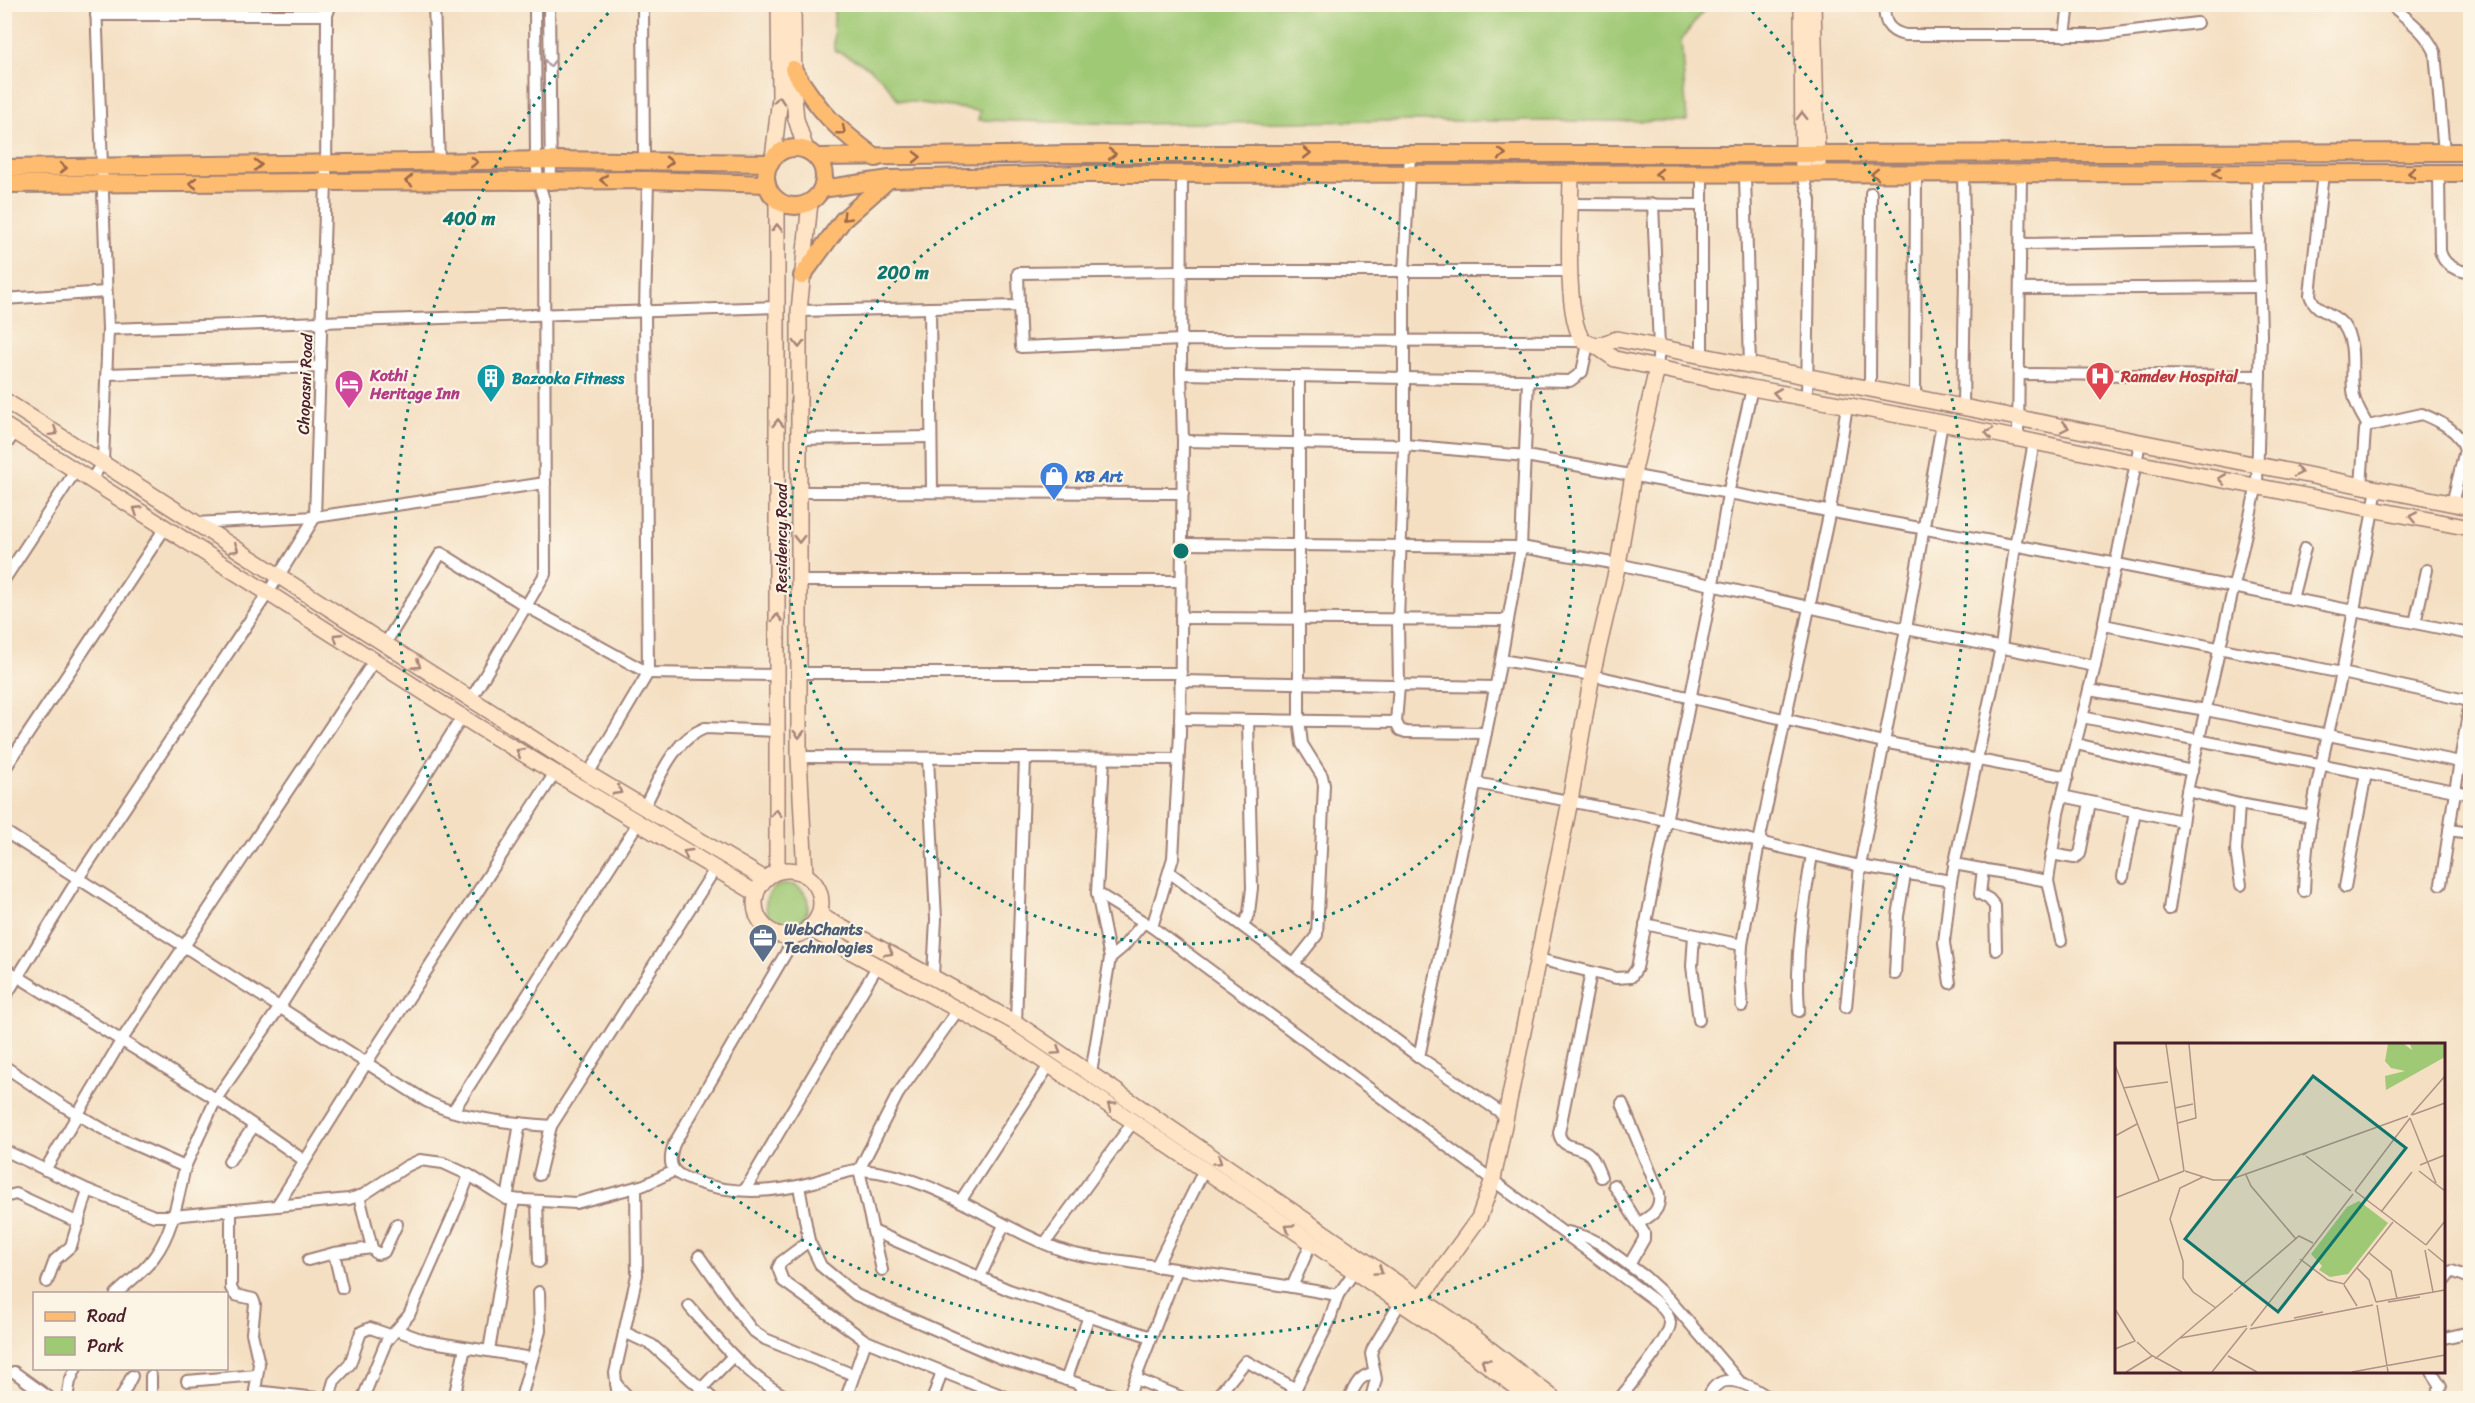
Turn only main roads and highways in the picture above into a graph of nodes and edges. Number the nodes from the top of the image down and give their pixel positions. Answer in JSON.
{"nodes":[{"id":1,"x":779,"y":4,"type":"edge"},
{"id":2,"x":793,"y":4,"type":"edge"},
{"id":3,"x":1802,"y":4,"type":"edge"},
{"id":4,"x":1813,"y":4,"type":"edge"},
{"id":5,"x":794,"y":69,"type":"junction"},
{"id":6,"x":2470,"y":152,"type":"edge"},
{"id":7,"x":811,"y":153,"type":"junction"},
{"id":8,"x":1810,"y":154,"type":"junction"},
{"id":9,"x":876,"y":158,"type":"junction"},
{"id":10,"x":771,"y":160,"type":"junction"},
{"id":11,"x":4,"y":168,"type":"edge"},
{"id":12,"x":2470,"y":173,"type":"edge"},
{"id":13,"x":1571,"y":174,"type":"junction"},
{"id":14,"x":1811,"y":174,"type":"junction"},
{"id":15,"x":102,"y":176,"type":"junction"},
{"id":16,"x":890,"y":179,"type":"junction"},
{"id":17,"x":4,"y":184,"type":"edge"},
{"id":18,"x":767,"y":184,"type":"junction"},
{"id":19,"x":822,"y":189,"type":"junction"},
{"id":20,"x":777,"y":200,"type":"junction"},
{"id":21,"x":810,"y":202,"type":"junction"},
{"id":22,"x":802,"y":276,"type":"junction"},
{"id":23,"x":1589,"y":344,"type":"junction"},
{"id":24,"x":1657,"y":368,"type":"junction"},
{"id":25,"x":4,"y":400,"type":"edge"},
{"id":26,"x":10,"y":428,"type":"edge"},
{"id":27,"x":2470,"y":507,"type":"edge"},
{"id":28,"x":2470,"y":528,"type":"edge"},
{"id":29,"x":770,"y":875,"type":"junction"},
{"id":30,"x":805,"y":875,"type":"junction"},
{"id":31,"x":756,"y":893,"type":"junction"},
{"id":32,"x":819,"y":915,"type":"junction"},
{"id":33,"x":803,"y":931,"type":"junction"},
{"id":34,"x":1420,"y":1299,"type":"junction"},
{"id":35,"x":1530,"y":1398,"type":"edge"},
{"id":36,"x":1553,"y":1398,"type":"edge"}],
"edges":[{"from":10,"to":1,"type":"main road","one_way":true},
{"from":2,"to":5,"type":"main road"},
{"from":8,"to":3,"type":"main road","one_way":true},
{"from":4,"to":8,"type":"main road"},
{"from":5,"to":7,"type":"main road"},
{"from":5,"to":9,"type":"main road","one_way":true},
{"from":6,"to":8,"type":"main road"},
{"from":7,"to":9,"type":"main road"},
{"from":7,"to":10,"type":"main road"},
{"from":7,"to":19,"type":"main road"},
{"from":9,"to":8,"type":"main road","one_way":true},
{"from":8,"to":14,"type":"main road"},
{"from":15,"to":10,"type":"main road","one_way":true},
{"from":10,"to":18,"type":"main road"},
{"from":11,"to":15,"type":"main road","one_way":true},
{"from":12,"to":14,"type":"main road","one_way":true},
{"from":14,"to":13,"type":"main road","one_way":true},
{"from":13,"to":16,"type":"main road"},
{"from":13,"to":23,"type":"main road"},
{"from":15,"to":17,"type":"main road"},
{"from":18,"to":15,"type":"main road","one_way":true},
{"from":16,"to":19,"type":"main road"},
{"from":16,"to":22,"type":"main road","one_way":true},
{"from":18,"to":20,"type":"main road"},
{"from":19,"to":21,"type":"main road"},
{"from":20,"to":21,"type":"main road"},
{"from":29,"to":20,"type":"main road","name":"Residency Road","one_way":true},
{"from":21,"to":22,"type":"main road","name":"Residency Road"},
{"from":22,"to":30,"type":"main road","name":"Residency Road","one_way":true},
{"from":23,"to":24,"type":"main road"},
{"from":23,"to":27,"type":"main road","one_way":true},
{"from":28,"to":24,"type":"main road","one_way":true},
{"from":24,"to":34,"type":"main road"},
{"from":25,"to":29,"type":"main road","one_way":true},
{"from":31,"to":26,"type":"main road","one_way":true},
{"from":29,"to":30,"type":"main road"},
{"from":29,"to":31,"type":"main road"},
{"from":30,"to":32,"type":"main road"},
{"from":31,"to":33,"type":"main road"},
{"from":32,"to":33,"type":"main road"},
{"from":32,"to":34,"type":"main road","one_way":true},
{"from":35,"to":33,"type":"main road","one_way":true},
{"from":34,"to":36,"type":"main road"}]}
